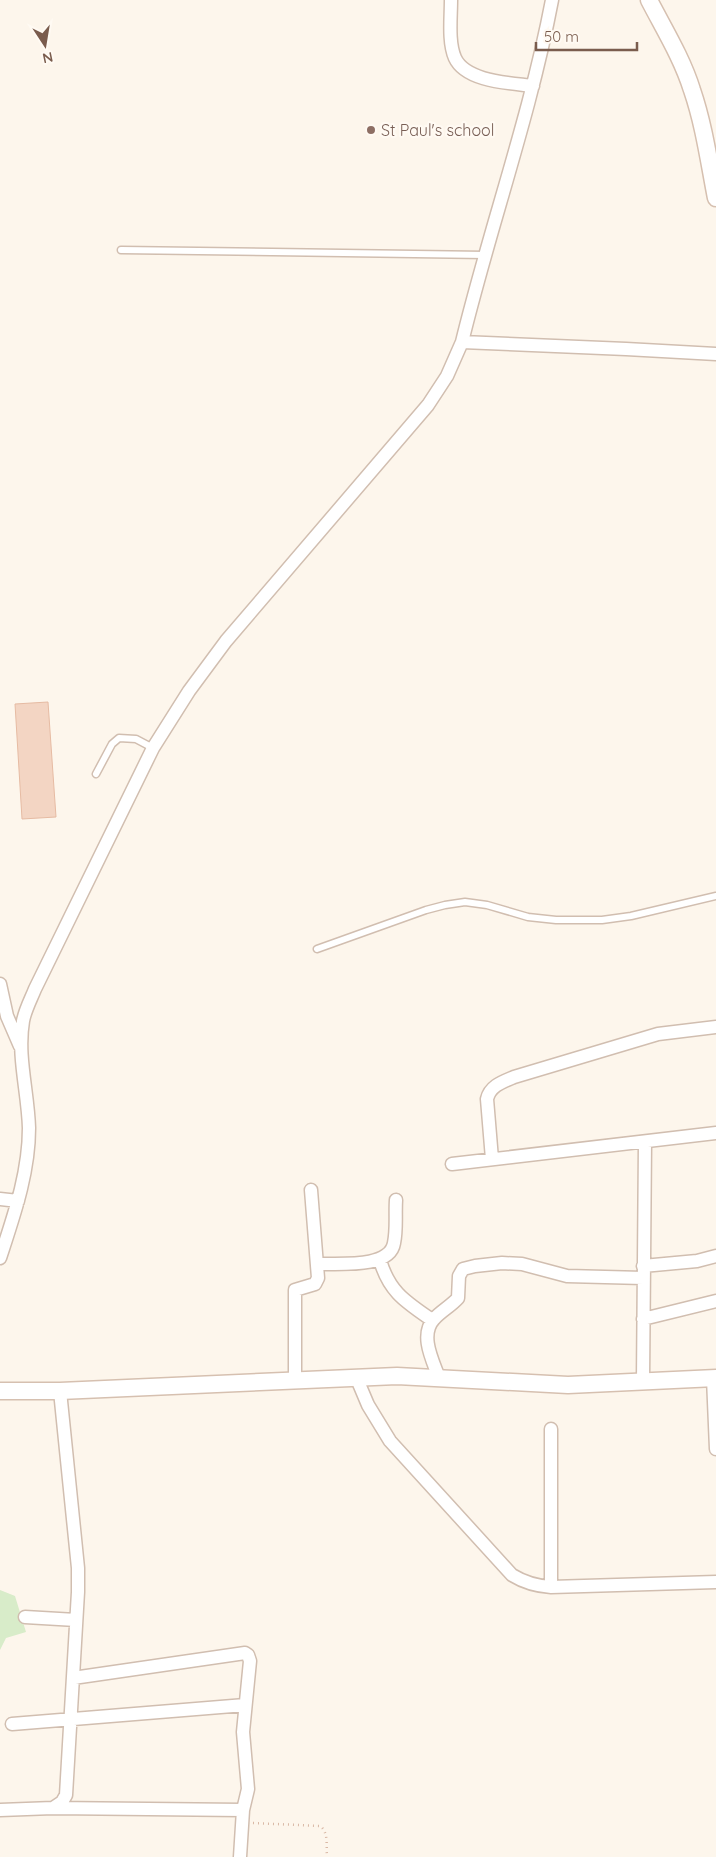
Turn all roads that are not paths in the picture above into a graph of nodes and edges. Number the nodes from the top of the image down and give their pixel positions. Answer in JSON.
{"nodes":[{"id":1,"x":451,"y":0,"type":"edge"},
{"id":2,"x":552,"y":0,"type":"edge"},
{"id":3,"x":649,"y":0,"type":"edge"},
{"id":4,"x":533,"y":86,"type":"junction"},
{"id":5,"x":716,"y":198,"type":"edge"},
{"id":6,"x":121,"y":250,"type":"dead end"},
{"id":7,"x":486,"y":255,"type":"junction"},
{"id":8,"x":462,"y":342,"type":"junction"},
{"id":9,"x":716,"y":354,"type":"edge"},
{"id":10,"x":153,"y":748,"type":"junction"},
{"id":11,"x":96,"y":774,"type":"dead end"},
{"id":12,"x":716,"y":896,"type":"edge"},
{"id":13,"x":317,"y":949,"type":"dead end"},
{"id":14,"x":0,"y":984,"type":"edge"},
{"id":15,"x":716,"y":1026,"type":"edge"},
{"id":16,"x":21,"y":1049,"type":"junction"},
{"id":17,"x":716,"y":1133,"type":"edge"},
{"id":18,"x":645,"y":1142,"type":"junction"},
{"id":19,"x":492,"y":1159,"type":"junction"},
{"id":20,"x":452,"y":1164,"type":"dead end"},
{"id":21,"x":311,"y":1190,"type":"dead end"},
{"id":22,"x":0,"y":1199,"type":"edge"},
{"id":23,"x":396,"y":1200,"type":"dead end"},
{"id":24,"x":18,"y":1201,"type":"junction"},
{"id":25,"x":716,"y":1256,"type":"edge"},
{"id":26,"x":0,"y":1258,"type":"edge"},
{"id":27,"x":380,"y":1260,"type":"junction"},
{"id":28,"x":317,"y":1264,"type":"junction"},
{"id":29,"x":643,"y":1272,"type":"junction"},
{"id":30,"x":716,"y":1301,"type":"edge"},
{"id":31,"x":643,"y":1319,"type":"junction"},
{"id":32,"x":432,"y":1320,"type":"junction"},
{"id":33,"x":439,"y":1378,"type":"junction"},
{"id":34,"x":715,"y":1378,"type":"edge"},
{"id":35,"x":357,"y":1379,"type":"junction"},
{"id":36,"x":296,"y":1381,"type":"junction"},
{"id":37,"x":643,"y":1381,"type":"junction"},
{"id":38,"x":0,"y":1391,"type":"edge"},
{"id":39,"x":60,"y":1391,"type":"junction"},
{"id":40,"x":551,"y":1429,"type":"dead end"},
{"id":41,"x":716,"y":1449,"type":"edge"},
{"id":42,"x":716,"y":1582,"type":"edge"},
{"id":43,"x":551,"y":1587,"type":"junction"},
{"id":44,"x":25,"y":1617,"type":"dead end"},
{"id":45,"x":76,"y":1620,"type":"junction"},
{"id":46,"x":73,"y":1678,"type":"junction"},
{"id":47,"x":245,"y":1705,"type":"junction"},
{"id":48,"x":71,"y":1719,"type":"junction"},
{"id":49,"x":12,"y":1724,"type":"dead end"},
{"id":50,"x":53,"y":1808,"type":"junction"},
{"id":51,"x":0,"y":1810,"type":"edge"},
{"id":52,"x":242,"y":1816,"type":"junction"},
{"id":53,"x":240,"y":1857,"type":"edge"}],
"edges":[{"from":1,"to":4,"type":"street"},
{"from":2,"to":4,"type":"street"},
{"from":3,"to":5,"type":"main road"},
{"from":4,"to":7,"type":"street"},
{"from":6,"to":7,"type":"lane"},
{"from":7,"to":8,"type":"street"},
{"from":8,"to":9,"type":"street"},
{"from":8,"to":10,"type":"street"},
{"from":10,"to":11,"type":"lane"},
{"from":10,"to":16,"type":"street"},
{"from":12,"to":13,"type":"lane"},
{"from":14,"to":16,"type":"street"},
{"from":15,"to":19,"type":"street"},
{"from":16,"to":24,"type":"street"},
{"from":17,"to":18,"type":"street"},
{"from":18,"to":19,"type":"street"},
{"from":18,"to":29,"type":"street"},
{"from":19,"to":20,"type":"street"},
{"from":21,"to":28,"type":"street"},
{"from":22,"to":24,"type":"street"},
{"from":23,"to":27,"type":"street"},
{"from":24,"to":26,"type":"street"},
{"from":25,"to":29,"type":"street"},
{"from":27,"to":28,"type":"street"},
{"from":27,"to":32,"type":"street"},
{"from":28,"to":36,"type":"street"},
{"from":29,"to":31,"type":"street"},
{"from":29,"to":32,"type":"street"},
{"from":30,"to":31,"type":"street"},
{"from":31,"to":37,"type":"street"},
{"from":32,"to":33,"type":"street"},
{"from":33,"to":35,"type":"main road"},
{"from":33,"to":37,"type":"main road"},
{"from":34,"to":37,"type":"main road"},
{"from":34,"to":41,"type":"street"},
{"from":35,"to":36,"type":"main road"},
{"from":35,"to":43,"type":"street"},
{"from":36,"to":39,"type":"main road"},
{"from":38,"to":39,"type":"main road"},
{"from":39,"to":45,"type":"street"},
{"from":40,"to":43,"type":"street"},
{"from":42,"to":43,"type":"street"},
{"from":44,"to":45,"type":"street"},
{"from":45,"to":46,"type":"street"},
{"from":46,"to":47,"type":"street"},
{"from":46,"to":48,"type":"street"},
{"from":47,"to":48,"type":"street"},
{"from":47,"to":52,"type":"street"},
{"from":48,"to":49,"type":"street"},
{"from":48,"to":50,"type":"street"},
{"from":50,"to":51,"type":"street"},
{"from":50,"to":52,"type":"street"},
{"from":52,"to":53,"type":"street"}]}
